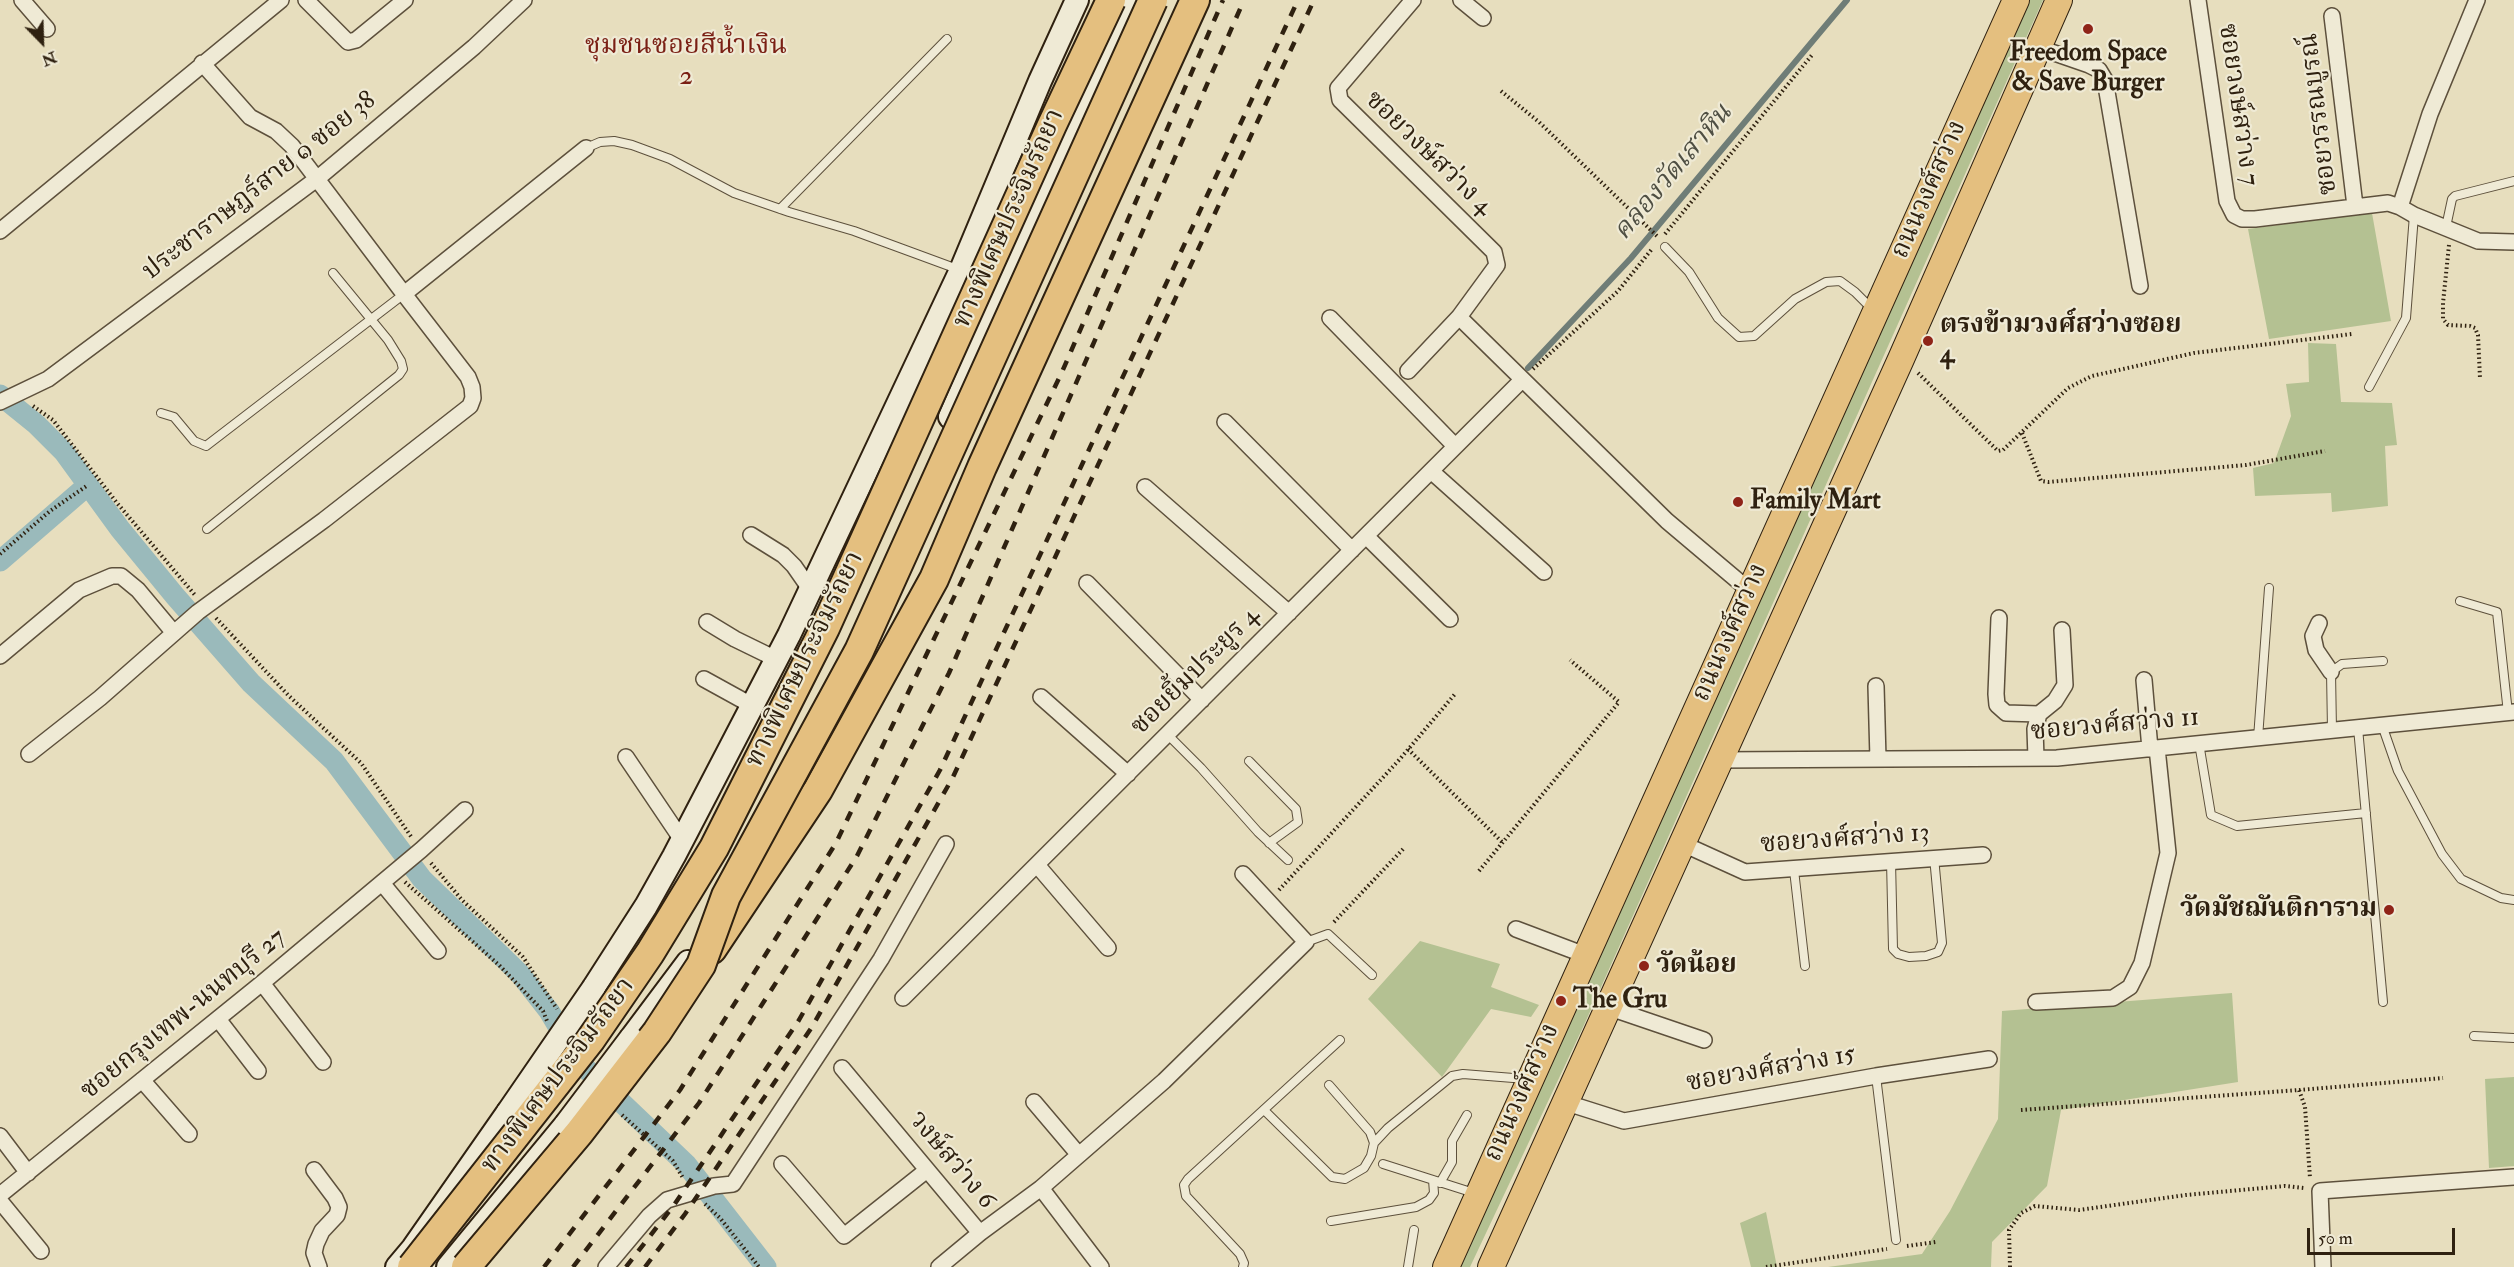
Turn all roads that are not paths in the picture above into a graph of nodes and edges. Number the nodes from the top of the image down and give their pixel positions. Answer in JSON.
{"nodes":[{"id":1,"x":22,"y":0,"type":"edge"},
{"id":2,"x":281,"y":0,"type":"edge"},
{"id":3,"x":306,"y":0,"type":"edge"},
{"id":4,"x":405,"y":0,"type":"edge"},
{"id":5,"x":524,"y":0,"type":"edge"},
{"id":6,"x":1077,"y":0,"type":"edge"},
{"id":7,"x":1111,"y":0,"type":"edge"},
{"id":8,"x":1131,"y":0,"type":"edge"},
{"id":9,"x":1153,"y":0,"type":"edge"},
{"id":10,"x":1195,"y":0,"type":"edge"},
{"id":11,"x":1413,"y":0,"type":"edge"},
{"id":12,"x":1461,"y":0,"type":"edge"},
{"id":13,"x":2016,"y":0,"type":"edge"},
{"id":14,"x":2059,"y":0,"type":"edge"},
{"id":15,"x":2198,"y":0,"type":"edge"},
{"id":16,"x":2477,"y":0,"type":"edge"},
{"id":17,"x":2332,"y":16,"type":"dead end"},
{"id":18,"x":1484,"y":18,"type":"dead end"},
{"id":19,"x":47,"y":29,"type":"dead end"},
{"id":20,"x":947,"y":39,"type":"dead end"},
{"id":21,"x":2037,"y":47,"type":"junction"},
{"id":22,"x":202,"y":63,"type":"junction"},
{"id":23,"x":586,"y":148,"type":"joint"},
{"id":24,"x":318,"y":178,"type":"junction"},
{"id":25,"x":2514,"y":182,"type":"edge"},
{"id":26,"x":2355,"y":206,"type":"junction"},
{"id":27,"x":780,"y":209,"type":"junction"},
{"id":28,"x":2407,"y":211,"type":"junction"},
{"id":29,"x":2448,"y":228,"type":"junction"},
{"id":30,"x":0,"y":231,"type":"edge"},
{"id":31,"x":2514,"y":242,"type":"edge"},
{"id":32,"x":1665,"y":247,"type":"dead end"},
{"id":33,"x":961,"y":270,"type":"junction"},
{"id":34,"x":333,"y":273,"type":"dead end"},
{"id":35,"x":2140,"y":286,"type":"dead end"},
{"id":36,"x":404,"y":294,"type":"junction"},
{"id":37,"x":1875,"y":312,"type":"junction"},
{"id":38,"x":1459,"y":317,"type":"junction"},
{"id":39,"x":1330,"y":318,"type":"dead end"},
{"id":40,"x":370,"y":320,"type":"junction"},
{"id":41,"x":1408,"y":371,"type":"dead end"},
{"id":42,"x":1522,"y":380,"type":"junction"},
{"id":43,"x":2369,"y":387,"type":"dead end"},
{"id":44,"x":10,"y":398,"type":"edge"},
{"id":45,"x":161,"y":413,"type":"dead end"},
{"id":46,"x":1225,"y":422,"type":"dead end"},
{"id":47,"x":1455,"y":446,"type":"junction"},
{"id":48,"x":1431,"y":471,"type":"junction"},
{"id":49,"x":1145,"y":487,"type":"dead end"},
{"id":50,"x":207,"y":529,"type":"dead end"},
{"id":51,"x":752,"y":535,"type":"dead end"},
{"id":52,"x":1366,"y":536,"type":"junction"},
{"id":53,"x":1352,"y":550,"type":"junction"},
{"id":54,"x":1544,"y":572,"type":"dead end"},
{"id":55,"x":1087,"y":583,"type":"dead end"},
{"id":56,"x":2269,"y":588,"type":"dead end"},
{"id":57,"x":810,"y":589,"type":"junction"},
{"id":58,"x":1750,"y":591,"type":"junction"},
{"id":59,"x":2460,"y":601,"type":"dead end"},
{"id":60,"x":1289,"y":612,"type":"junction"},
{"id":61,"x":1999,"y":618,"type":"dead end"},
{"id":62,"x":1450,"y":619,"type":"dead end"},
{"id":63,"x":707,"y":622,"type":"dead end"},
{"id":64,"x":2319,"y":623,"type":"dead end"},
{"id":65,"x":178,"y":629,"type":"junction"},
{"id":66,"x":2062,"y":630,"type":"dead end"},
{"id":67,"x":0,"y":656,"type":"edge"},
{"id":68,"x":776,"y":659,"type":"junction"},
{"id":69,"x":2383,"y":661,"type":"dead end"},
{"id":70,"x":2331,"y":672,"type":"junction"},
{"id":71,"x":704,"y":679,"type":"dead end"},
{"id":72,"x":2144,"y":680,"type":"dead end"},
{"id":73,"x":1876,"y":686,"type":"dead end"},
{"id":74,"x":1041,"y":697,"type":"dead end"},
{"id":75,"x":1202,"y":700,"type":"junction"},
{"id":76,"x":753,"y":706,"type":"junction"},
{"id":77,"x":2511,"y":713,"type":"edge"},
{"id":78,"x":2039,"y":714,"type":"junction"},
{"id":79,"x":2382,"y":726,"type":"junction"},
{"id":80,"x":2358,"y":728,"type":"junction"},
{"id":81,"x":2332,"y":730,"type":"junction"},
{"id":82,"x":1167,"y":734,"type":"junction"},
{"id":83,"x":2258,"y":738,"type":"junction"},
{"id":84,"x":2199,"y":743,"type":"junction"},
{"id":85,"x":2153,"y":748,"type":"junction"},
{"id":86,"x":29,"y":753,"type":"dead end"},
{"id":87,"x":626,"y":757,"type":"dead end"},
{"id":88,"x":2036,"y":758,"type":"junction"},
{"id":89,"x":1878,"y":759,"type":"junction"},
{"id":90,"x":1719,"y":760,"type":"junction"},
{"id":91,"x":1249,"y":761,"type":"dead end"},
{"id":92,"x":1128,"y":774,"type":"junction"},
{"id":93,"x":465,"y":810,"type":"dead end"},
{"id":94,"x":2366,"y":813,"type":"junction"},
{"id":95,"x":682,"y":840,"type":"junction"},
{"id":96,"x":1269,"y":843,"type":"junction"},
{"id":97,"x":1681,"y":843,"type":"junction"},
{"id":98,"x":946,"y":844,"type":"dead end"},
{"id":99,"x":1983,"y":855,"type":"dead end"},
{"id":100,"x":1934,"y":857,"type":"junction"},
{"id":101,"x":1288,"y":860,"type":"dead end"},
{"id":102,"x":1891,"y":860,"type":"junction"},
{"id":103,"x":1037,"y":865,"type":"junction"},
{"id":104,"x":1794,"y":870,"type":"junction"},
{"id":105,"x":1243,"y":874,"type":"dead end"},
{"id":106,"x":382,"y":883,"type":"junction"},
{"id":107,"x":2514,"y":900,"type":"edge"},
{"id":108,"x":1516,"y":929,"type":"dead end"},
{"id":109,"x":1306,"y":942,"type":"junction"},
{"id":110,"x":1108,"y":948,"type":"dead end"},
{"id":111,"x":438,"y":951,"type":"dead end"},
{"id":112,"x":1585,"y":955,"type":"junction"},
{"id":113,"x":701,"y":965,"type":"junction"},
{"id":114,"x":1805,"y":966,"type":"dead end"},
{"id":115,"x":1372,"y":975,"type":"dead end"},
{"id":116,"x":262,"y":983,"type":"junction"},
{"id":117,"x":903,"y":998,"type":"dead end"},
{"id":118,"x":2036,"y":1002,"type":"dead end"},
{"id":119,"x":2383,"y":1002,"type":"dead end"},
{"id":120,"x":1607,"y":1007,"type":"junction"},
{"id":121,"x":218,"y":1019,"type":"junction"},
{"id":122,"x":2474,"y":1036,"type":"dead end"},
{"id":123,"x":2514,"y":1038,"type":"edge"},
{"id":124,"x":1340,"y":1040,"type":"dead end"},
{"id":125,"x":1704,"y":1040,"type":"dead end"},
{"id":126,"x":1989,"y":1059,"type":"dead end"},
{"id":127,"x":323,"y":1062,"type":"dead end"},
{"id":128,"x":842,"y":1068,"type":"dead end"},
{"id":129,"x":258,"y":1071,"type":"dead end"},
{"id":130,"x":1876,"y":1076,"type":"junction"},
{"id":131,"x":1530,"y":1079,"type":"junction"},
{"id":132,"x":142,"y":1080,"type":"junction"},
{"id":133,"x":1329,"y":1086,"type":"dead end"},
{"id":134,"x":1034,"y":1102,"type":"dead end"},
{"id":135,"x":1564,"y":1102,"type":"junction"},
{"id":136,"x":1264,"y":1110,"type":"junction"},
{"id":137,"x":1467,"y":1115,"type":"dead end"},
{"id":138,"x":189,"y":1134,"type":"dead end"},
{"id":139,"x":0,"y":1136,"type":"edge"},
{"id":140,"x":1374,"y":1143,"type":"junction"},
{"id":141,"x":1079,"y":1155,"type":"junction"},
{"id":142,"x":782,"y":1164,"type":"dead end"},
{"id":143,"x":1383,"y":1164,"type":"dead end"},
{"id":144,"x":315,"y":1170,"type":"dead end"},
{"id":145,"x":927,"y":1170,"type":"junction"},
{"id":146,"x":28,"y":1173,"type":"junction"},
{"id":147,"x":2514,"y":1177,"type":"edge"},
{"id":148,"x":1437,"y":1181,"type":"junction"},
{"id":149,"x":1041,"y":1188,"type":"junction"},
{"id":150,"x":1478,"y":1194,"type":"junction"},
{"id":151,"x":0,"y":1195,"type":"edge"},
{"id":152,"x":0,"y":1202,"type":"edge"},
{"id":153,"x":1331,"y":1221,"type":"dead end"},
{"id":154,"x":1414,"y":1230,"type":"dead end"},
{"id":155,"x":980,"y":1233,"type":"junction"},
{"id":156,"x":1896,"y":1240,"type":"dead end"},
{"id":157,"x":41,"y":1251,"type":"dead end"},
{"id":158,"x":319,"y":1267,"type":"edge"},
{"id":159,"x":396,"y":1267,"type":"edge"},
{"id":160,"x":412,"y":1267,"type":"edge"},
{"id":161,"x":448,"y":1267,"type":"edge"},
{"id":162,"x":465,"y":1267,"type":"edge"},
{"id":163,"x":606,"y":1267,"type":"edge"},
{"id":164,"x":939,"y":1267,"type":"edge"},
{"id":165,"x":1101,"y":1267,"type":"edge"},
{"id":166,"x":1243,"y":1267,"type":"edge"},
{"id":167,"x":1408,"y":1267,"type":"edge"},
{"id":168,"x":1446,"y":1267,"type":"edge"},
{"id":169,"x":1491,"y":1267,"type":"edge"},
{"id":170,"x":2323,"y":1267,"type":"edge"}],
"edges":[{"from":1,"to":19,"type":"street"},
{"from":2,"to":22,"type":"street"},
{"from":3,"to":4,"type":"street"},
{"from":5,"to":24,"type":"street","name":"ประชาราษฎร์สาย ๑ ซอย 38"},
{"from":6,"to":33,"type":"main road"},
{"from":7,"to":160,"type":"highway","name":"ทางพิเศษประจิมรัถยา","bridge":true},
{"from":8,"to":161,"type":"main road","bridge":true},
{"from":9,"to":113,"type":"highway","name":"ทางพิเศษประจิมรัถยา","bridge":true},
{"from":10,"to":113,"type":"highway","bridge":true},
{"from":11,"to":38,"type":"street","name":"ซอยวงษ์สว่าง 4"},
{"from":12,"to":18,"type":"street"},
{"from":13,"to":37,"type":"main road","name":"ถนนวงศ์สว่าง"},
{"from":14,"to":21,"type":"main road","name":"ถนนวงศ์สว่าง"},
{"from":15,"to":26,"type":"street","name":"ซอยวงษ์สว่าง 7"},
{"from":16,"to":28,"type":"street"},
{"from":17,"to":26,"type":"street","name":"ซอยวรรณบูรณ์"},
{"from":20,"to":27,"type":"lane"},
{"from":21,"to":35,"type":"street"},
{"from":21,"to":90,"type":"main road","name":"ถนนวงศ์สว่าง"},
{"from":22,"to":24,"type":"street"},
{"from":22,"to":30,"type":"street"},
{"from":23,"to":27,"type":"lane"},
{"from":23,"to":36,"type":"street"},
{"from":24,"to":36,"type":"street"},
{"from":24,"to":44,"type":"street","name":"ประชาราษฎร์สาย ๑ ซอย 38"},
{"from":25,"to":29,"type":"lane"},
{"from":26,"to":28,"type":"street","name":"ซอยวงษ์สว่าง 7"},
{"from":27,"to":33,"type":"lane"},
{"from":28,"to":29,"type":"street","name":"ซอยวงษ์สว่าง 7"},
{"from":28,"to":43,"type":"lane"},
{"from":29,"to":31,"type":"street","name":"ซอยวงษ์สว่าง 7"},
{"from":32,"to":37,"type":"lane"},
{"from":33,"to":57,"type":"main road"},
{"from":34,"to":40,"type":"lane"},
{"from":36,"to":40,"type":"lane"},
{"from":36,"to":65,"type":"street"},
{"from":37,"to":58,"type":"main road","name":"ถนนวงศ์สว่าง"},
{"from":38,"to":41,"type":"street","name":"ซอยวงษ์สว่าง 4"},
{"from":38,"to":42,"type":"street"},
{"from":39,"to":47,"type":"street"},
{"from":40,"to":45,"type":"lane"},
{"from":40,"to":50,"type":"lane"},
{"from":42,"to":47,"type":"street","name":"ซอยยิ้มประยูร 4"},
{"from":42,"to":58,"type":"street"},
{"from":46,"to":53,"type":"street"},
{"from":47,"to":48,"type":"street","name":"ซอยยิ้มประยูร 4"},
{"from":48,"to":52,"type":"street","name":"ซอยยิ้มประยูร 4"},
{"from":48,"to":54,"type":"street"},
{"from":49,"to":60,"type":"street"},
{"from":51,"to":57,"type":"street"},
{"from":52,"to":53,"type":"street","name":"ซอยยิ้มประยูร 4"},
{"from":52,"to":62,"type":"street"},
{"from":53,"to":60,"type":"street","name":"ซอยยิ้มประยูร 4"},
{"from":55,"to":75,"type":"street"},
{"from":56,"to":83,"type":"lane"},
{"from":57,"to":68,"type":"main road"},
{"from":58,"to":112,"type":"main road","name":"ถนนวงศ์สว่าง"},
{"from":59,"to":77,"type":"lane"},
{"from":60,"to":75,"type":"street","name":"ซอยยิ้มประยูร 4"},
{"from":61,"to":78,"type":"street"},
{"from":63,"to":68,"type":"street"},
{"from":64,"to":70,"type":"street"},
{"from":65,"to":67,"type":"street"},
{"from":65,"to":86,"type":"street"},
{"from":66,"to":78,"type":"street"},
{"from":68,"to":76,"type":"main road"},
{"from":69,"to":70,"type":"lane"},
{"from":70,"to":81,"type":"lane"},
{"from":71,"to":76,"type":"street"},
{"from":72,"to":85,"type":"street"},
{"from":73,"to":89,"type":"street"},
{"from":74,"to":92,"type":"street"},
{"from":75,"to":82,"type":"street","name":"ซอยยิ้มประยูร 4"},
{"from":76,"to":95,"type":"main road"},
{"from":77,"to":79,"type":"street","name":"ซอยวงศ์สว่าง 11"},
{"from":78,"to":88,"type":"street"},
{"from":79,"to":80,"type":"street","name":"ซอยวงศ์สว่าง 11"},
{"from":79,"to":107,"type":"lane"},
{"from":80,"to":81,"type":"street","name":"ซอยวงศ์สว่าง 11"},
{"from":80,"to":94,"type":"lane"},
{"from":81,"to":83,"type":"street","name":"ซอยวงศ์สว่าง 11"},
{"from":82,"to":92,"type":"street","name":"ซอยยิ้มประยูร 4"},
{"from":82,"to":96,"type":"lane"},
{"from":83,"to":84,"type":"street","name":"ซอยวงศ์สว่าง 11"},
{"from":84,"to":85,"type":"street","name":"ซอยวงศ์สว่าง 11"},
{"from":84,"to":94,"type":"lane"},
{"from":85,"to":88,"type":"street","name":"ซอยวงศ์สว่าง 11"},
{"from":85,"to":118,"type":"street"},
{"from":87,"to":95,"type":"street"},
{"from":88,"to":89,"type":"street","name":"ซอยวงศ์สว่าง 11"},
{"from":89,"to":90,"type":"street","name":"ซอยวงศ์สว่าง 11"},
{"from":90,"to":97,"type":"main road","name":"ถนนวงศ์สว่าง"},
{"from":91,"to":96,"type":"lane"},
{"from":92,"to":103,"type":"street","name":"ซอยยิ้มประยูร 4"},
{"from":93,"to":106,"type":"street","name":"ซอยกรุงเทพ-นนทบุรี 27"},
{"from":94,"to":119,"type":"lane"},
{"from":95,"to":159,"type":"main road","bridge":true},
{"from":96,"to":101,"type":"lane"},
{"from":97,"to":104,"type":"street","name":"ซอยวงศ์สว่าง 13"},
{"from":97,"to":120,"type":"main road","name":"ถนนวงศ์สว่าง"},
{"from":98,"to":163,"type":"street"},
{"from":99,"to":100,"type":"street","name":"ซอยวงศ์สว่าง 13"},
{"from":100,"to":102,"type":"street","name":"ซอยวงศ์สว่าง 13"},
{"from":100,"to":102,"type":"lane"},
{"from":102,"to":104,"type":"street","name":"ซอยวงศ์สว่าง 13"},
{"from":103,"to":110,"type":"street"},
{"from":103,"to":117,"type":"street","name":"ซอยยิ้มประยูร 4"},
{"from":104,"to":114,"type":"lane"},
{"from":105,"to":109,"type":"street"},
{"from":106,"to":111,"type":"street"},
{"from":106,"to":116,"type":"street","name":"ซอยกรุงเทพ-นนทบุรี 27"},
{"from":108,"to":112,"type":"street"},
{"from":109,"to":115,"type":"lane"},
{"from":109,"to":141,"type":"street","name":"วงษ์สว่าง 6"},
{"from":112,"to":131,"type":"main road","name":"ถนนวงศ์สว่าง"},
{"from":113,"to":162,"type":"highway","name":"ทางพิเศษประจิมรัถยา","bridge":true},
{"from":116,"to":121,"type":"street","name":"ซอยกรุงเทพ-นนทบุรี 27"},
{"from":116,"to":127,"type":"street"},
{"from":120,"to":125,"type":"street"},
{"from":120,"to":135,"type":"main road","name":"ถนนวงศ์สว่าง"},
{"from":121,"to":129,"type":"street"},
{"from":121,"to":132,"type":"street","name":"ซอยกรุงเทพ-นนทบุรี 27"},
{"from":122,"to":123,"type":"lane"},
{"from":124,"to":136,"type":"lane"},
{"from":126,"to":130,"type":"street","name":"ซอยวงศ์สว่าง 15"},
{"from":128,"to":145,"type":"street","name":"วงษ์สว่าง 6"},
{"from":130,"to":135,"type":"street","name":"ซอยวงศ์สว่าง 15"},
{"from":130,"to":156,"type":"lane"},
{"from":131,"to":140,"type":"lane"},
{"from":131,"to":150,"type":"main road","name":"ถนนวงศ์สว่าง"},
{"from":132,"to":138,"type":"street"},
{"from":132,"to":146,"type":"street","name":"ซอยกรุงเทพ-นนทบุรี 27"},
{"from":133,"to":140,"type":"lane"},
{"from":134,"to":141,"type":"street"},
{"from":135,"to":169,"type":"main road","name":"ถนนวงศ์สว่าง"},
{"from":136,"to":140,"type":"lane"},
{"from":136,"to":166,"type":"lane"},
{"from":137,"to":148,"type":"lane"},
{"from":139,"to":146,"type":"street"},
{"from":141,"to":149,"type":"street","name":"วงษ์สว่าง 6"},
{"from":142,"to":145,"type":"street"},
{"from":143,"to":148,"type":"lane"},
{"from":144,"to":158,"type":"street"},
{"from":145,"to":155,"type":"street","name":"วงษ์สว่าง 6"},
{"from":146,"to":151,"type":"street","name":"ซอยกรุงเทพ-นนทบุรี 27"},
{"from":147,"to":170,"type":"street"},
{"from":148,"to":150,"type":"lane"},
{"from":148,"to":153,"type":"lane"},
{"from":149,"to":155,"type":"street","name":"วงษ์สว่าง 6"},
{"from":149,"to":165,"type":"street"},
{"from":150,"to":168,"type":"main road","name":"ถนนวงศ์สว่าง"},
{"from":152,"to":157,"type":"street"},
{"from":154,"to":167,"type":"lane"},
{"from":155,"to":164,"type":"street"}]}
